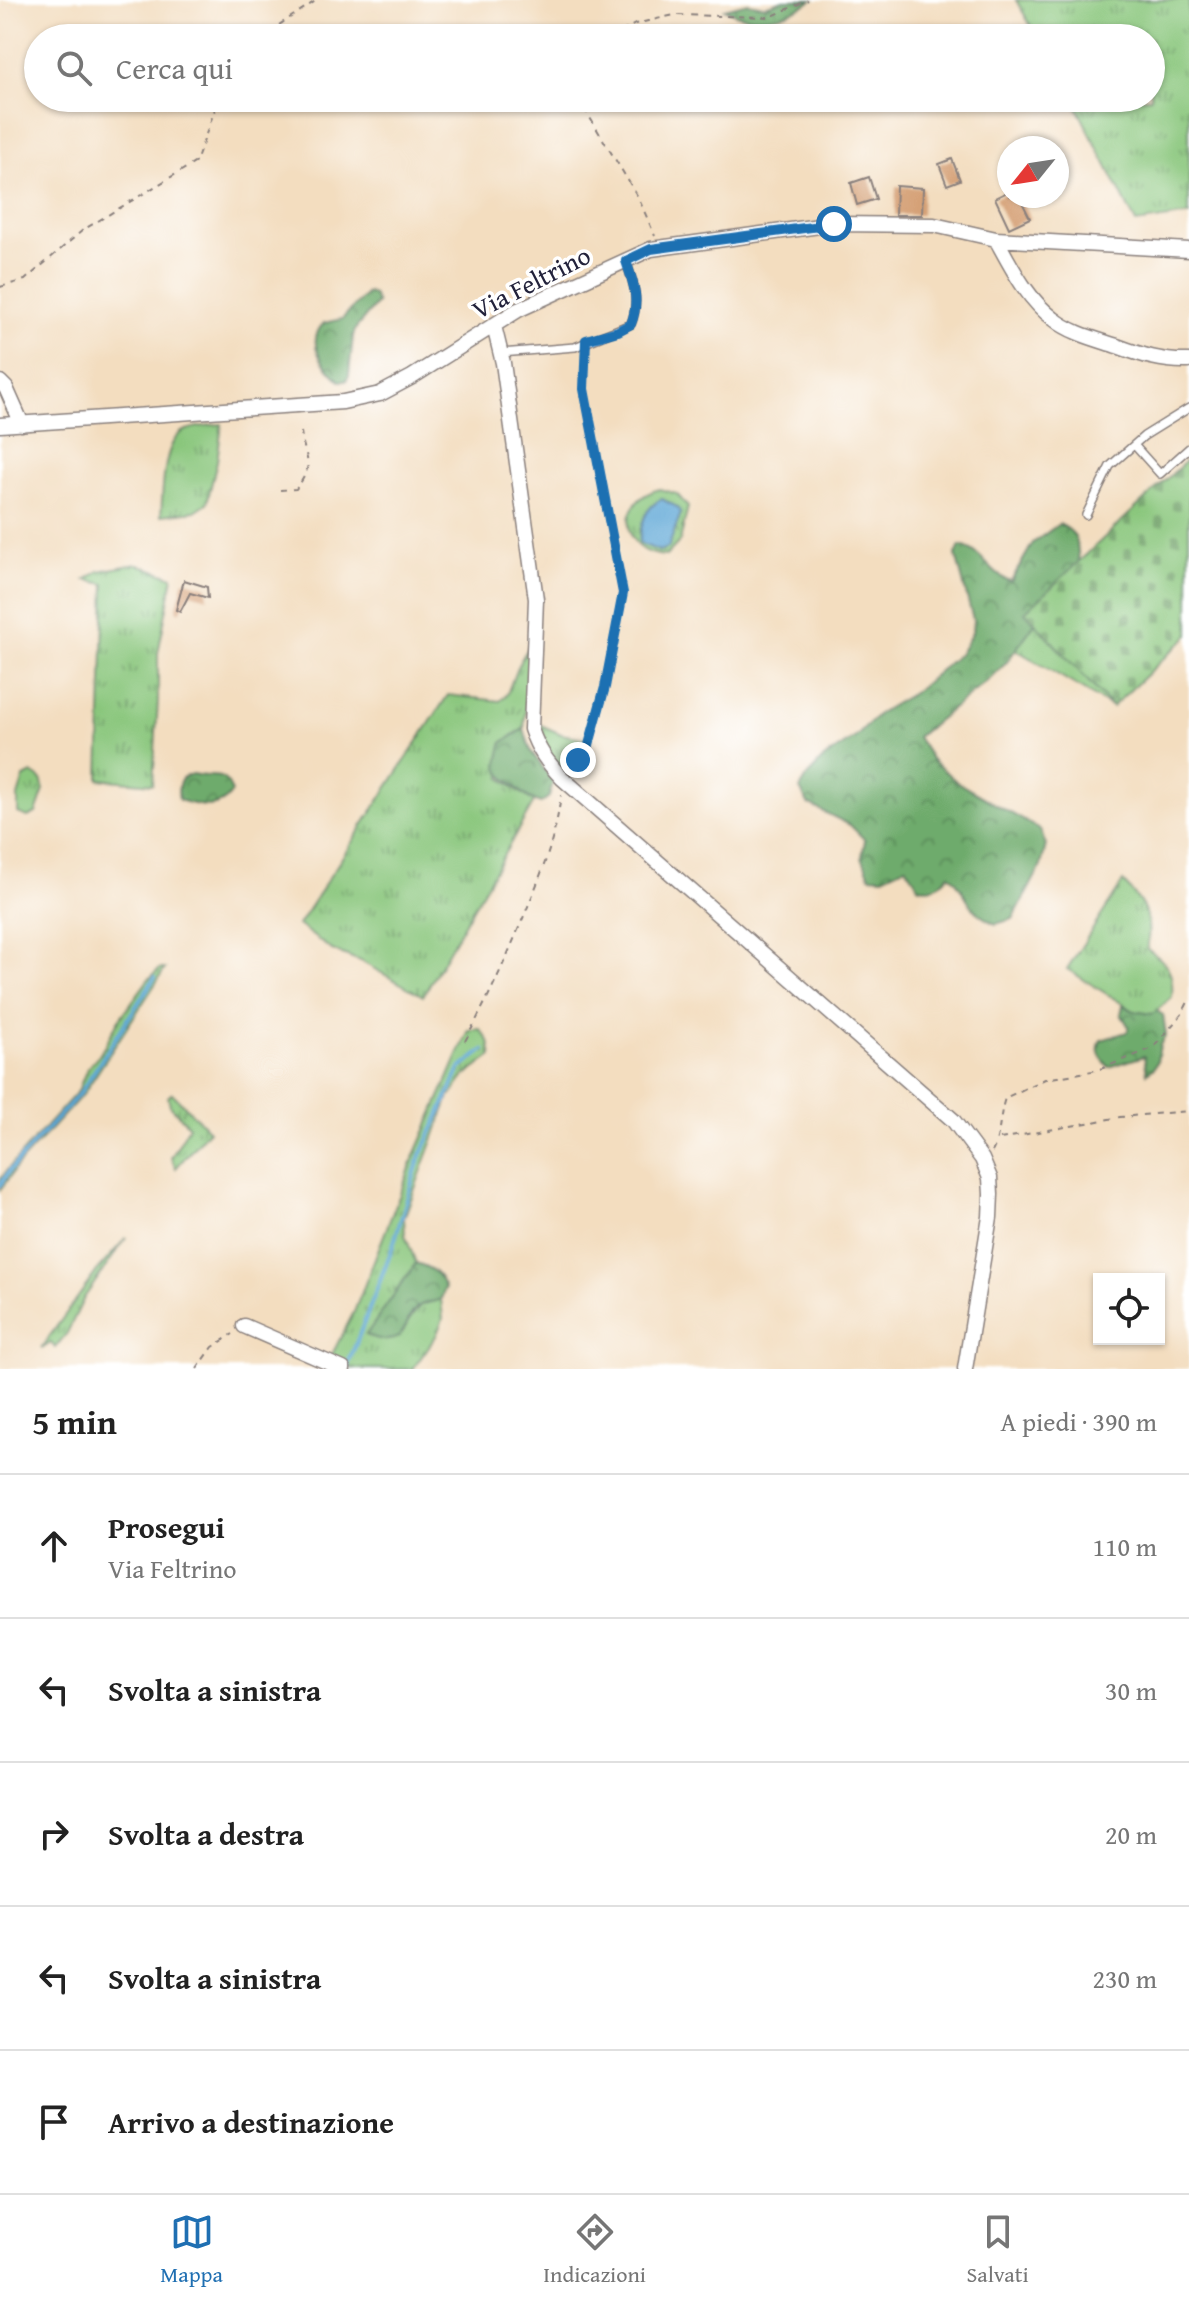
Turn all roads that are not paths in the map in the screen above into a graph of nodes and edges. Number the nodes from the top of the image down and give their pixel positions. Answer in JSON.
{"nodes":[{"id":1,"x":996,"y":239,"type":"junction"},
{"id":2,"x":1189,"y":250,"type":"edge"},
{"id":3,"x":626,"y":261,"type":"junction"},
{"id":4,"x":494,"y":326,"type":"junction"},
{"id":5,"x":501,"y":353,"type":"junction"},
{"id":6,"x":1189,"y":361,"type":"edge"},
{"id":7,"x":0,"y":382,"type":"edge"},
{"id":8,"x":1189,"y":408,"type":"edge"},
{"id":9,"x":22,"y":424,"type":"junction"},
{"id":10,"x":0,"y":425,"type":"edge"},
{"id":11,"x":1135,"y":446,"type":"junction"},
{"id":12,"x":1189,"y":448,"type":"edge"},
{"id":13,"x":1086,"y":515,"type":"dead end"},
{"id":14,"x":244,"y":1326,"type":"road end"},
{"id":15,"x":343,"y":1369,"type":"edge"},
{"id":16,"x":965,"y":1369,"type":"edge"}],
"edges":[{"from":1,"to":2,"type":"street","name":"Via Feltrino"},
{"from":1,"to":3,"type":"street","name":"Via Feltrino"},
{"from":1,"to":6,"type":"street"},
{"from":3,"to":4,"type":"street","name":"Via Feltrino"},
{"from":3,"to":5,"type":"lane"},
{"from":4,"to":5,"type":"street"},
{"from":4,"to":9,"type":"street","name":"Via Feltrino"},
{"from":5,"to":16,"type":"street"},
{"from":7,"to":9,"type":"street"},
{"from":8,"to":11,"type":"lane"},
{"from":9,"to":10,"type":"street","name":"Via Feltrino"},
{"from":11,"to":12,"type":"lane"},
{"from":11,"to":13,"type":"lane"},
{"from":14,"to":15,"type":"street"}]}
